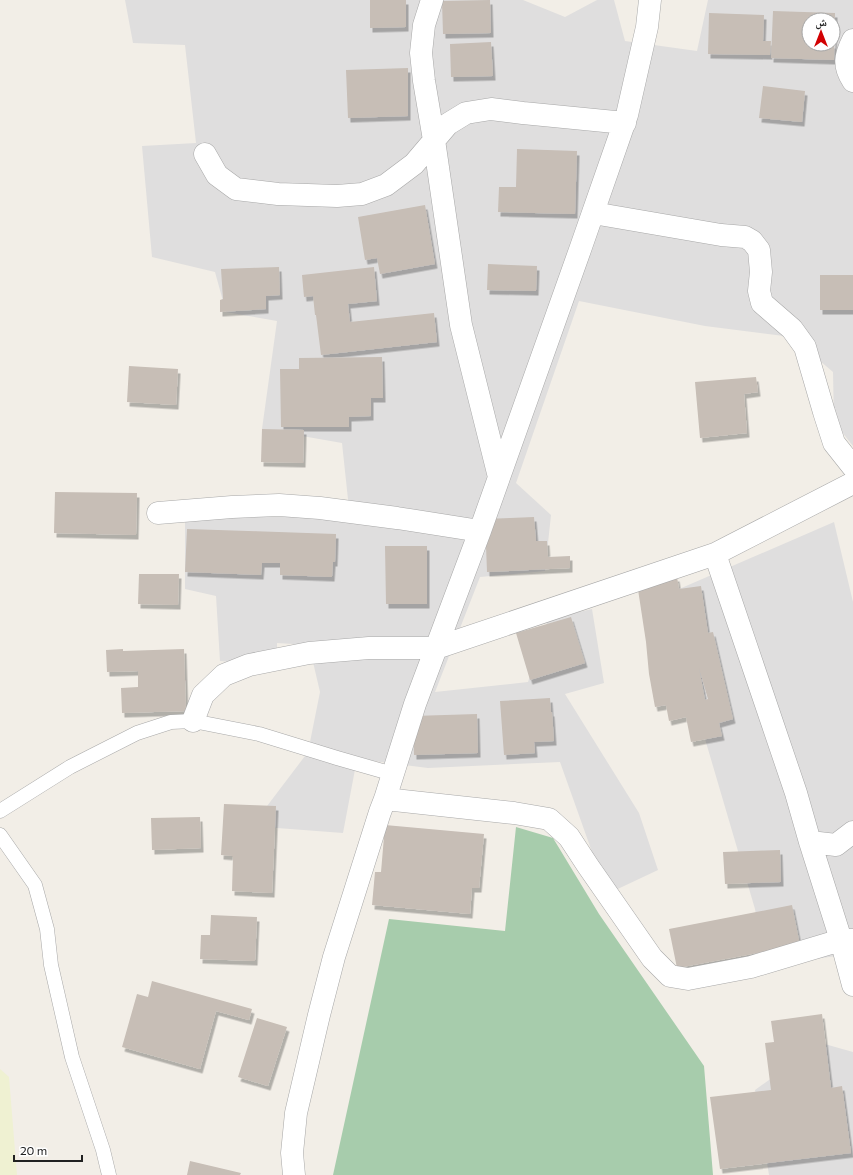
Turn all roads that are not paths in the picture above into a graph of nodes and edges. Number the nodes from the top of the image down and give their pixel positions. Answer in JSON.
{"nodes":[{"id":1,"x":432,"y":0,"type":"edge"},
{"id":2,"x":650,"y":0,"type":"edge"},
{"id":3,"x":853,"y":40,"type":"edge"},
{"id":4,"x":853,"y":81,"type":"edge"},
{"id":5,"x":624,"y":123,"type":"junction"},
{"id":6,"x":434,"y":140,"type":"junction"},
{"id":7,"x":205,"y":154,"type":"dead end"},
{"id":8,"x":593,"y":213,"type":"junction"},
{"id":9,"x":853,"y":467,"type":"edge"},
{"id":10,"x":499,"y":477,"type":"junction"},
{"id":11,"x":853,"y":484,"type":"edge"},
{"id":12,"x":158,"y":513,"type":"dead end"},
{"id":13,"x":480,"y":531,"type":"junction"},
{"id":14,"x":715,"y":554,"type":"junction"},
{"id":15,"x":436,"y":648,"type":"junction"},
{"id":16,"x":193,"y":721,"type":"junction"},
{"id":17,"x":393,"y":774,"type":"junction"},
{"id":18,"x":385,"y":799,"type":"junction"},
{"id":19,"x":0,"y":811,"type":"edge"},
{"id":20,"x":853,"y":832,"type":"edge"},
{"id":21,"x":0,"y":836,"type":"edge"},
{"id":22,"x":810,"y":842,"type":"junction"},
{"id":23,"x":847,"y":940,"type":"edge"},
{"id":24,"x":853,"y":985,"type":"edge"},
{"id":25,"x":108,"y":1175,"type":"edge"},
{"id":26,"x":294,"y":1175,"type":"edge"}],
"edges":[{"from":1,"to":6,"type":"street"},
{"from":2,"to":5,"type":"street"},
{"from":3,"to":4,"type":"street"},
{"from":5,"to":6,"type":"street"},
{"from":5,"to":8,"type":"street"},
{"from":6,"to":7,"type":"street"},
{"from":6,"to":10,"type":"street"},
{"from":8,"to":9,"type":"street"},
{"from":8,"to":10,"type":"street"},
{"from":10,"to":13,"type":"street"},
{"from":11,"to":14,"type":"street"},
{"from":12,"to":13,"type":"street"},
{"from":13,"to":15,"type":"street"},
{"from":14,"to":15,"type":"street"},
{"from":14,"to":22,"type":"street"},
{"from":15,"to":16,"type":"street"},
{"from":15,"to":17,"type":"street"},
{"from":16,"to":17,"type":"lane"},
{"from":16,"to":19,"type":"lane"},
{"from":17,"to":18,"type":"street"},
{"from":18,"to":23,"type":"street"},
{"from":18,"to":26,"type":"street"},
{"from":20,"to":22,"type":"street"},
{"from":21,"to":25,"type":"lane"},
{"from":22,"to":23,"type":"street"},
{"from":23,"to":24,"type":"street"}]}
